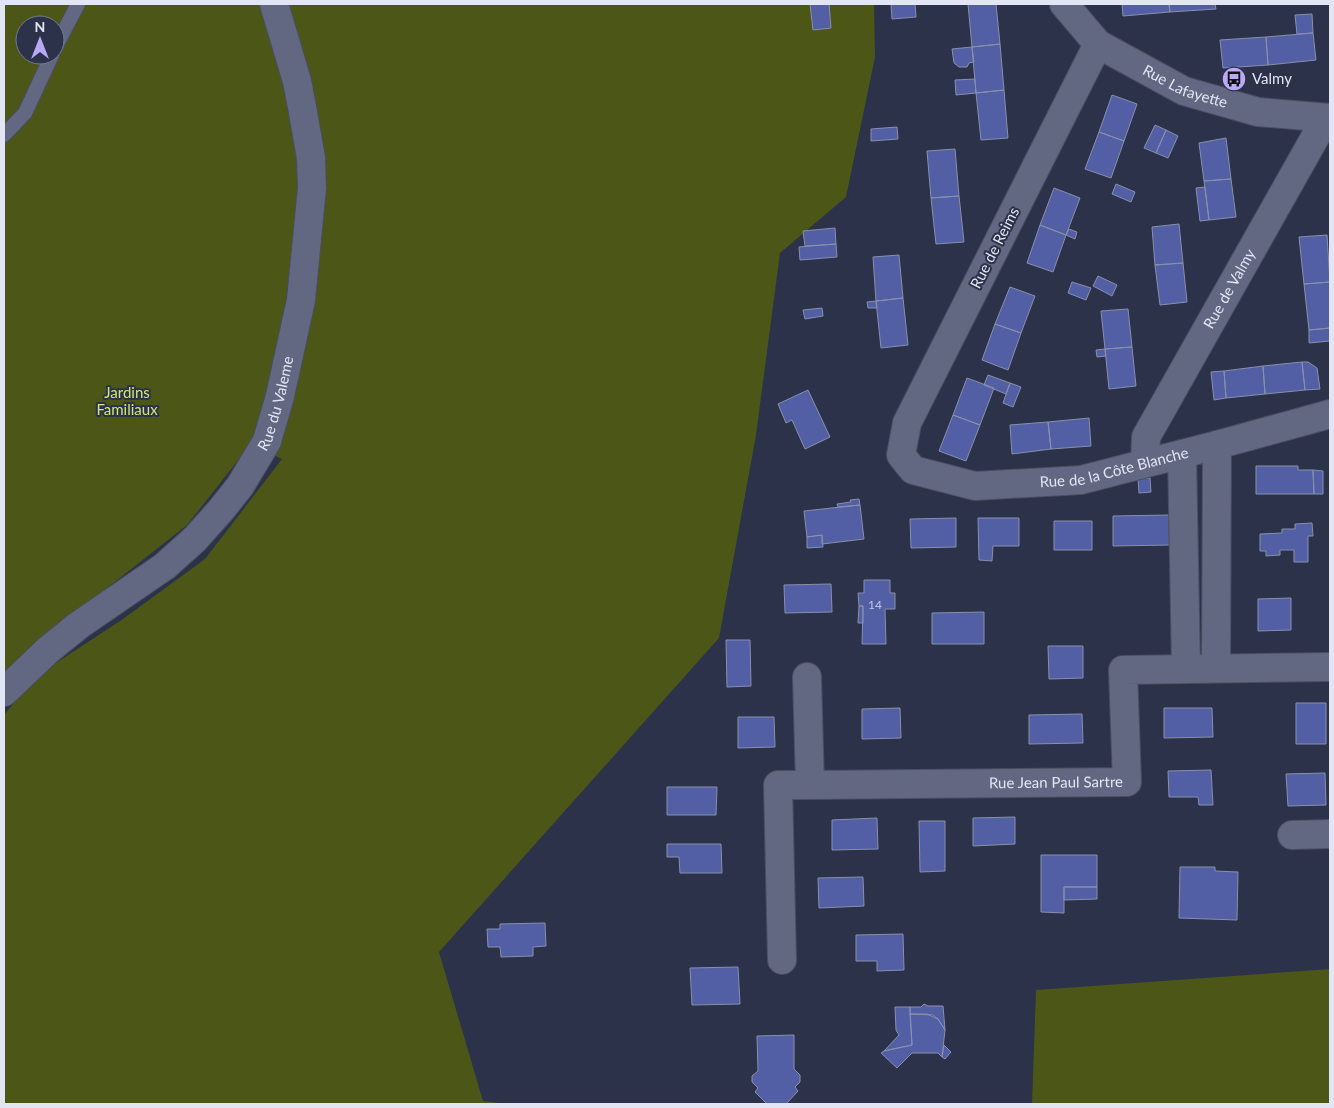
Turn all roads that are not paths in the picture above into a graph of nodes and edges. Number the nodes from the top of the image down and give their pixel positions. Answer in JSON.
{"nodes":[{"id":1,"x":78,"y":4,"type":"edge"},
{"id":2,"x":274,"y":4,"type":"edge"},
{"id":3,"x":1064,"y":4,"type":"edge"},
{"id":4,"x":65,"y":29,"type":"edge"},
{"id":5,"x":1098,"y":44,"type":"junction"},
{"id":6,"x":47,"y":65,"type":"edge"},
{"id":7,"x":1328,"y":118,"type":"edge"},
{"id":8,"x":4,"y":135,"type":"edge"},
{"id":9,"x":1330,"y":414,"type":"edge"},
{"id":10,"x":1217,"y":446,"type":"junction"},
{"id":11,"x":1182,"y":454,"type":"junction"},
{"id":12,"x":901,"y":455,"type":"joint"},
{"id":13,"x":1145,"y":463,"type":"junction"},
{"id":14,"x":1330,"y":667,"type":"edge"},
{"id":15,"x":1186,"y":668,"type":"junction"},
{"id":16,"x":1216,"y":668,"type":"junction"},
{"id":17,"x":807,"y":676,"type":"dead end"},
{"id":18,"x":4,"y":692,"type":"edge"},
{"id":19,"x":810,"y":785,"type":"junction"},
{"id":20,"x":1330,"y":834,"type":"edge"},
{"id":21,"x":1292,"y":835,"type":"dead end"},
{"id":22,"x":782,"y":960,"type":"dead end"}],
"edges":[{"from":1,"to":4,"type":"lane"},
{"from":2,"to":18,"type":"street","name":"Rue du Valeme"},
{"from":3,"to":5,"type":"street","name":"Rue Lafayette"},
{"from":5,"to":7,"type":"street","name":"Rue Lafayette"},
{"from":5,"to":12,"type":"street","name":"Rue de Reims"},
{"from":6,"to":8,"type":"lane"},
{"from":7,"to":13,"type":"street","name":"Rue de Valmy"},
{"from":9,"to":10,"type":"street","name":"Rue de la Côte Blanche"},
{"from":10,"to":11,"type":"street","name":"Rue de la Côte Blanche"},
{"from":10,"to":16,"type":"street"},
{"from":11,"to":13,"type":"street","name":"Rue de la Côte Blanche"},
{"from":11,"to":15,"type":"street"},
{"from":12,"to":13,"type":"street","name":"Rue de la Côte Blanche"},
{"from":14,"to":16,"type":"street","name":"Rue Jean Paul Sartre"},
{"from":15,"to":16,"type":"street","name":"Rue Jean Paul Sartre"},
{"from":15,"to":19,"type":"street","name":"Rue Jean Paul Sartre"},
{"from":17,"to":19,"type":"street"},
{"from":19,"to":22,"type":"street","name":"Rue Jean Paul Sartre"},
{"from":20,"to":21,"type":"street"}]}
